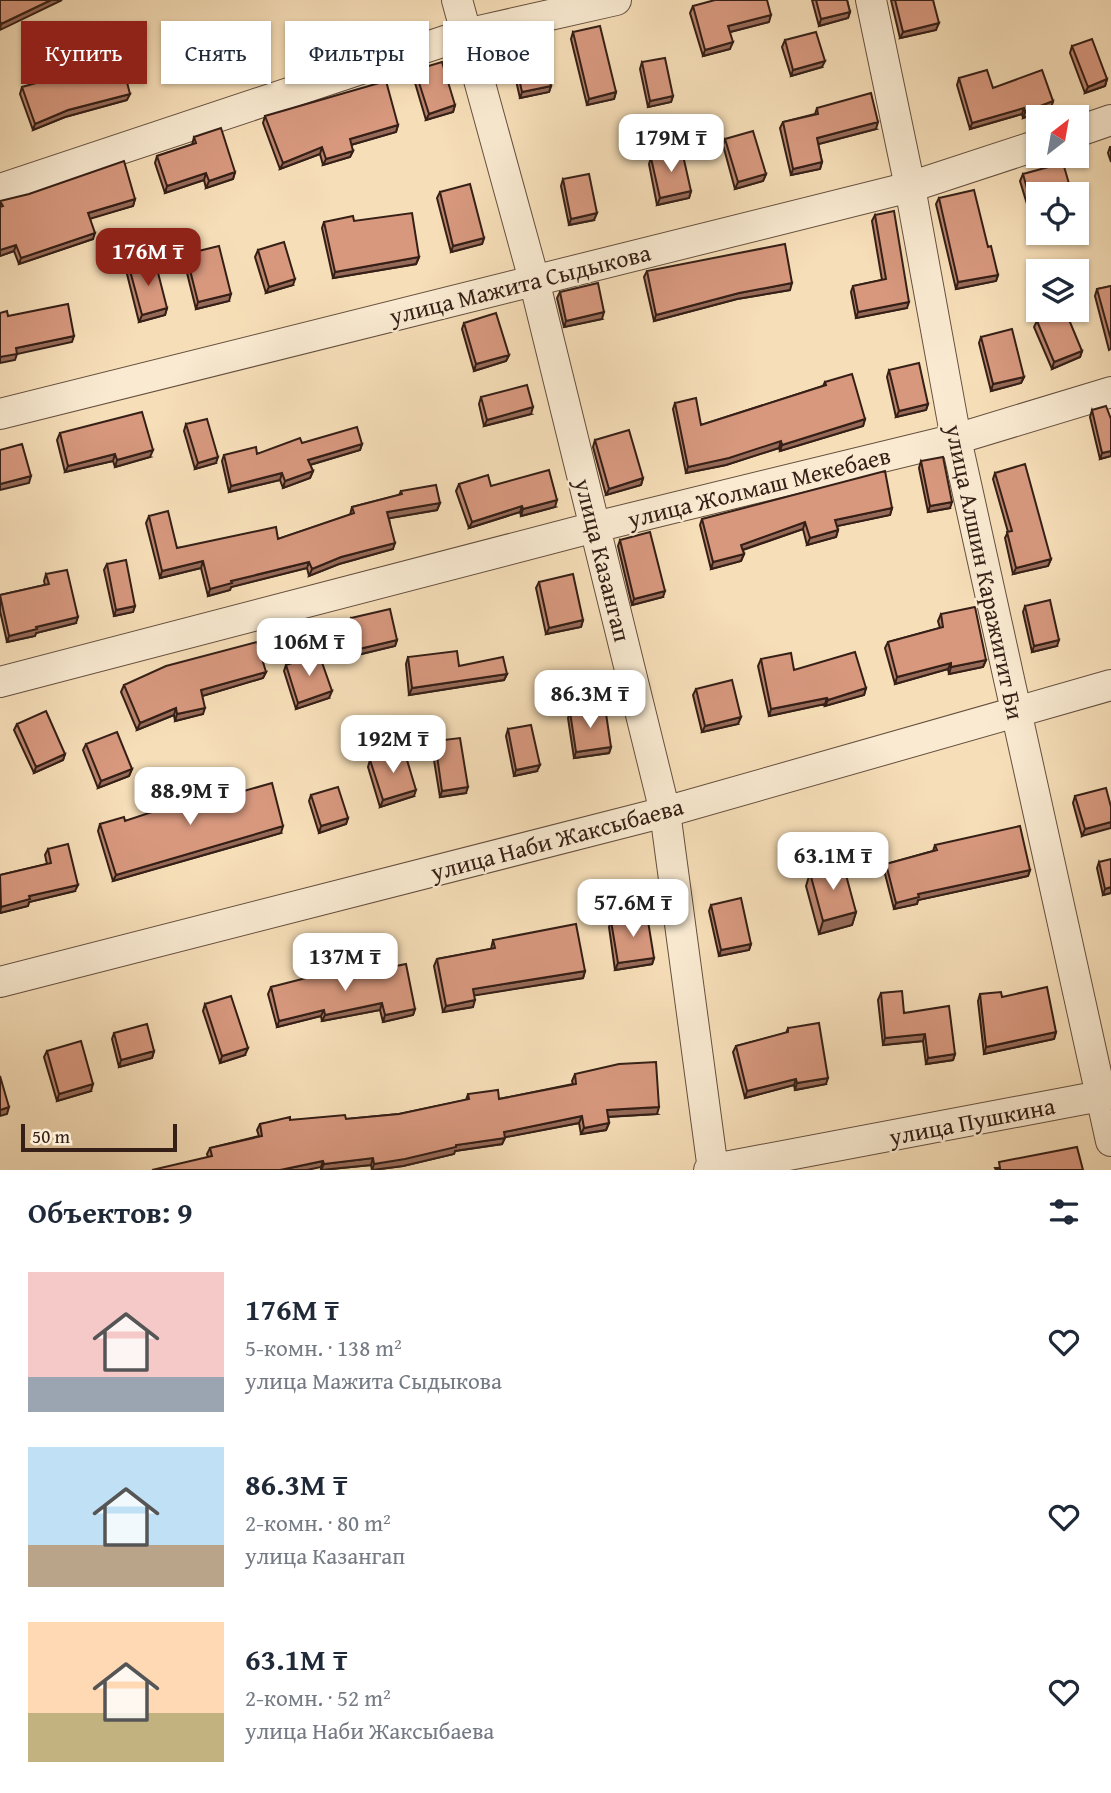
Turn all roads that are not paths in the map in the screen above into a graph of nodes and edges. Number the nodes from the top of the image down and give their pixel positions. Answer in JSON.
{"nodes":[{"id":1,"x":457,"y":0,"type":"edge"},
{"id":2,"x":616,"y":0,"type":"edge"},
{"id":3,"x":871,"y":0,"type":"edge"},
{"id":4,"x":463,"y":21,"type":"edge"},
{"id":5,"x":523,"y":21,"type":"edge"},
{"id":6,"x":443,"y":42,"type":"edge"},
{"id":7,"x":480,"y":84,"type":"edge"},
{"id":8,"x":1111,"y":120,"type":"edge"},
{"id":9,"x":1089,"y":128,"type":"edge"},
{"id":10,"x":1026,"y":149,"type":"edge"},
{"id":11,"x":911,"y":187,"type":"junction"},
{"id":12,"x":0,"y":190,"type":"edge"},
{"id":13,"x":534,"y":280,"type":"junction"},
{"id":14,"x":1111,"y":392,"type":"edge"},
{"id":15,"x":0,"y":414,"type":"edge"},
{"id":16,"x":956,"y":439,"type":"junction"},
{"id":17,"x":594,"y":527,"type":"junction"},
{"id":18,"x":0,"y":682,"type":"edge"},
{"id":19,"x":1111,"y":685,"type":"edge"},
{"id":20,"x":1015,"y":712,"type":"junction"},
{"id":21,"x":665,"y":812,"type":"junction"},
{"id":22,"x":0,"y":982,"type":"edge"},
{"id":23,"x":1106,"y":1096,"type":"edge"},
{"id":24,"x":1111,"y":1141,"type":"edge"},
{"id":25,"x":711,"y":1170,"type":"edge"}],
"edges":[{"from":1,"to":4,"type":"street","name":"улица Казангап"},
{"from":2,"to":5,"type":"street"},
{"from":3,"to":11,"type":"street","name":"улица Алшин Каражигит Би"},
{"from":6,"to":12,"type":"street"},
{"from":7,"to":13,"type":"street","name":"улица Казангап"},
{"from":8,"to":9,"type":"street"},
{"from":10,"to":11,"type":"street","name":"улица Мажита Сыдыкова"},
{"from":11,"to":13,"type":"street","name":"улица Мажита Сыдыкова"},
{"from":11,"to":16,"type":"street","name":"улица Алшин Каражигит Би"},
{"from":13,"to":15,"type":"street","name":"улица Мажита Сыдыкова"},
{"from":13,"to":17,"type":"street","name":"улица Казангап"},
{"from":14,"to":16,"type":"street","name":"улица Жолмаш Мекебаев"},
{"from":16,"to":17,"type":"street","name":"улица Жолмаш Мекебаев"},
{"from":16,"to":20,"type":"street","name":"улица Алшин Каражигит Би"},
{"from":17,"to":18,"type":"street","name":"улица Жолмаш Мекебаев"},
{"from":17,"to":21,"type":"street","name":"улица Казангап"},
{"from":19,"to":20,"type":"street","name":"улица Наби Жаксыбаева"},
{"from":20,"to":21,"type":"street","name":"улица Наби Жаксыбаева"},
{"from":20,"to":23,"type":"street","name":"улица Алшин Каражигит Би"},
{"from":21,"to":22,"type":"street","name":"улица Наби Жаксыбаева"},
{"from":21,"to":25,"type":"street","name":"улица Казангап"},
{"from":23,"to":24,"type":"street","name":"улица Алшин Каражигит Би"},
{"from":23,"to":25,"type":"street","name":"улица Пушкина"}]}
